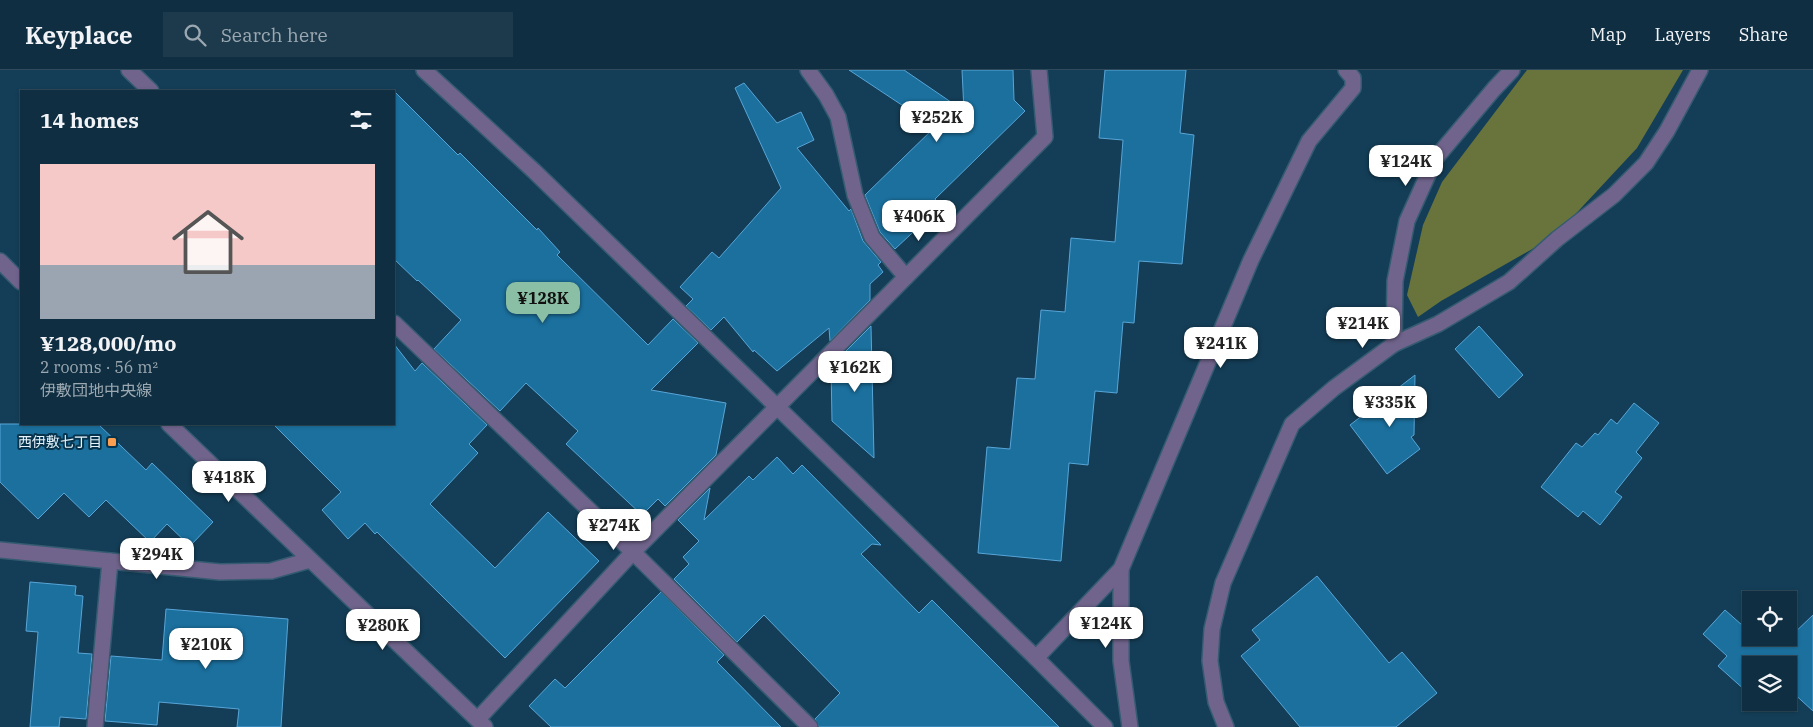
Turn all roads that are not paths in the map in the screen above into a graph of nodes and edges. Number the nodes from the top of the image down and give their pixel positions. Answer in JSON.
{"nodes":[{"id":1,"x":129,"y":70,"type":"edge"},
{"id":2,"x":424,"y":70,"type":"edge"},
{"id":3,"x":808,"y":70,"type":"edge"},
{"id":4,"x":1039,"y":70,"type":"edge"},
{"id":5,"x":1346,"y":70,"type":"edge"},
{"id":6,"x":1512,"y":70,"type":"edge"},
{"id":7,"x":1700,"y":70,"type":"edge"},
{"id":8,"x":151,"y":90,"type":"edge"},
{"id":9,"x":0,"y":261,"type":"edge"},
{"id":10,"x":906,"y":277,"type":"junction"},
{"id":11,"x":20,"y":281,"type":"edge"},
{"id":12,"x":395,"y":324,"type":"edge"},
{"id":13,"x":1394,"y":344,"type":"junction"},
{"id":14,"x":777,"y":407,"type":"junction"},
{"id":15,"x":169,"y":425,"type":"edge"},
{"id":16,"x":0,"y":550,"type":"edge"},
{"id":17,"x":633,"y":552,"type":"junction"},
{"id":18,"x":310,"y":560,"type":"junction"},
{"id":19,"x":110,"y":561,"type":"junction"},
{"id":20,"x":1121,"y":569,"type":"junction"},
{"id":21,"x":1036,"y":658,"type":"junction"},
{"id":22,"x":481,"y":723,"type":"edge"},
{"id":23,"x":95,"y":727,"type":"edge"},
{"id":24,"x":810,"y":727,"type":"edge"},
{"id":25,"x":1105,"y":727,"type":"edge"},
{"id":26,"x":1130,"y":727,"type":"edge"},
{"id":27,"x":1226,"y":727,"type":"edge"}],
"edges":[{"from":1,"to":8,"type":"street"},
{"from":2,"to":14,"type":"street"},
{"from":3,"to":10,"type":"street"},
{"from":4,"to":10,"type":"street"},
{"from":5,"to":20,"type":"street"},
{"from":6,"to":13,"type":"street"},
{"from":7,"to":13,"type":"street"},
{"from":9,"to":11,"type":"street"},
{"from":10,"to":14,"type":"street"},
{"from":12,"to":17,"type":"street"},
{"from":13,"to":27,"type":"street"},
{"from":14,"to":17,"type":"street"},
{"from":14,"to":21,"type":"street"},
{"from":15,"to":18,"type":"street"},
{"from":16,"to":19,"type":"street"},
{"from":17,"to":22,"type":"street"},
{"from":17,"to":24,"type":"street"},
{"from":18,"to":19,"type":"street"},
{"from":18,"to":22,"type":"street"},
{"from":19,"to":23,"type":"street"},
{"from":20,"to":21,"type":"street"},
{"from":20,"to":26,"type":"street"},
{"from":21,"to":25,"type":"street"}]}
